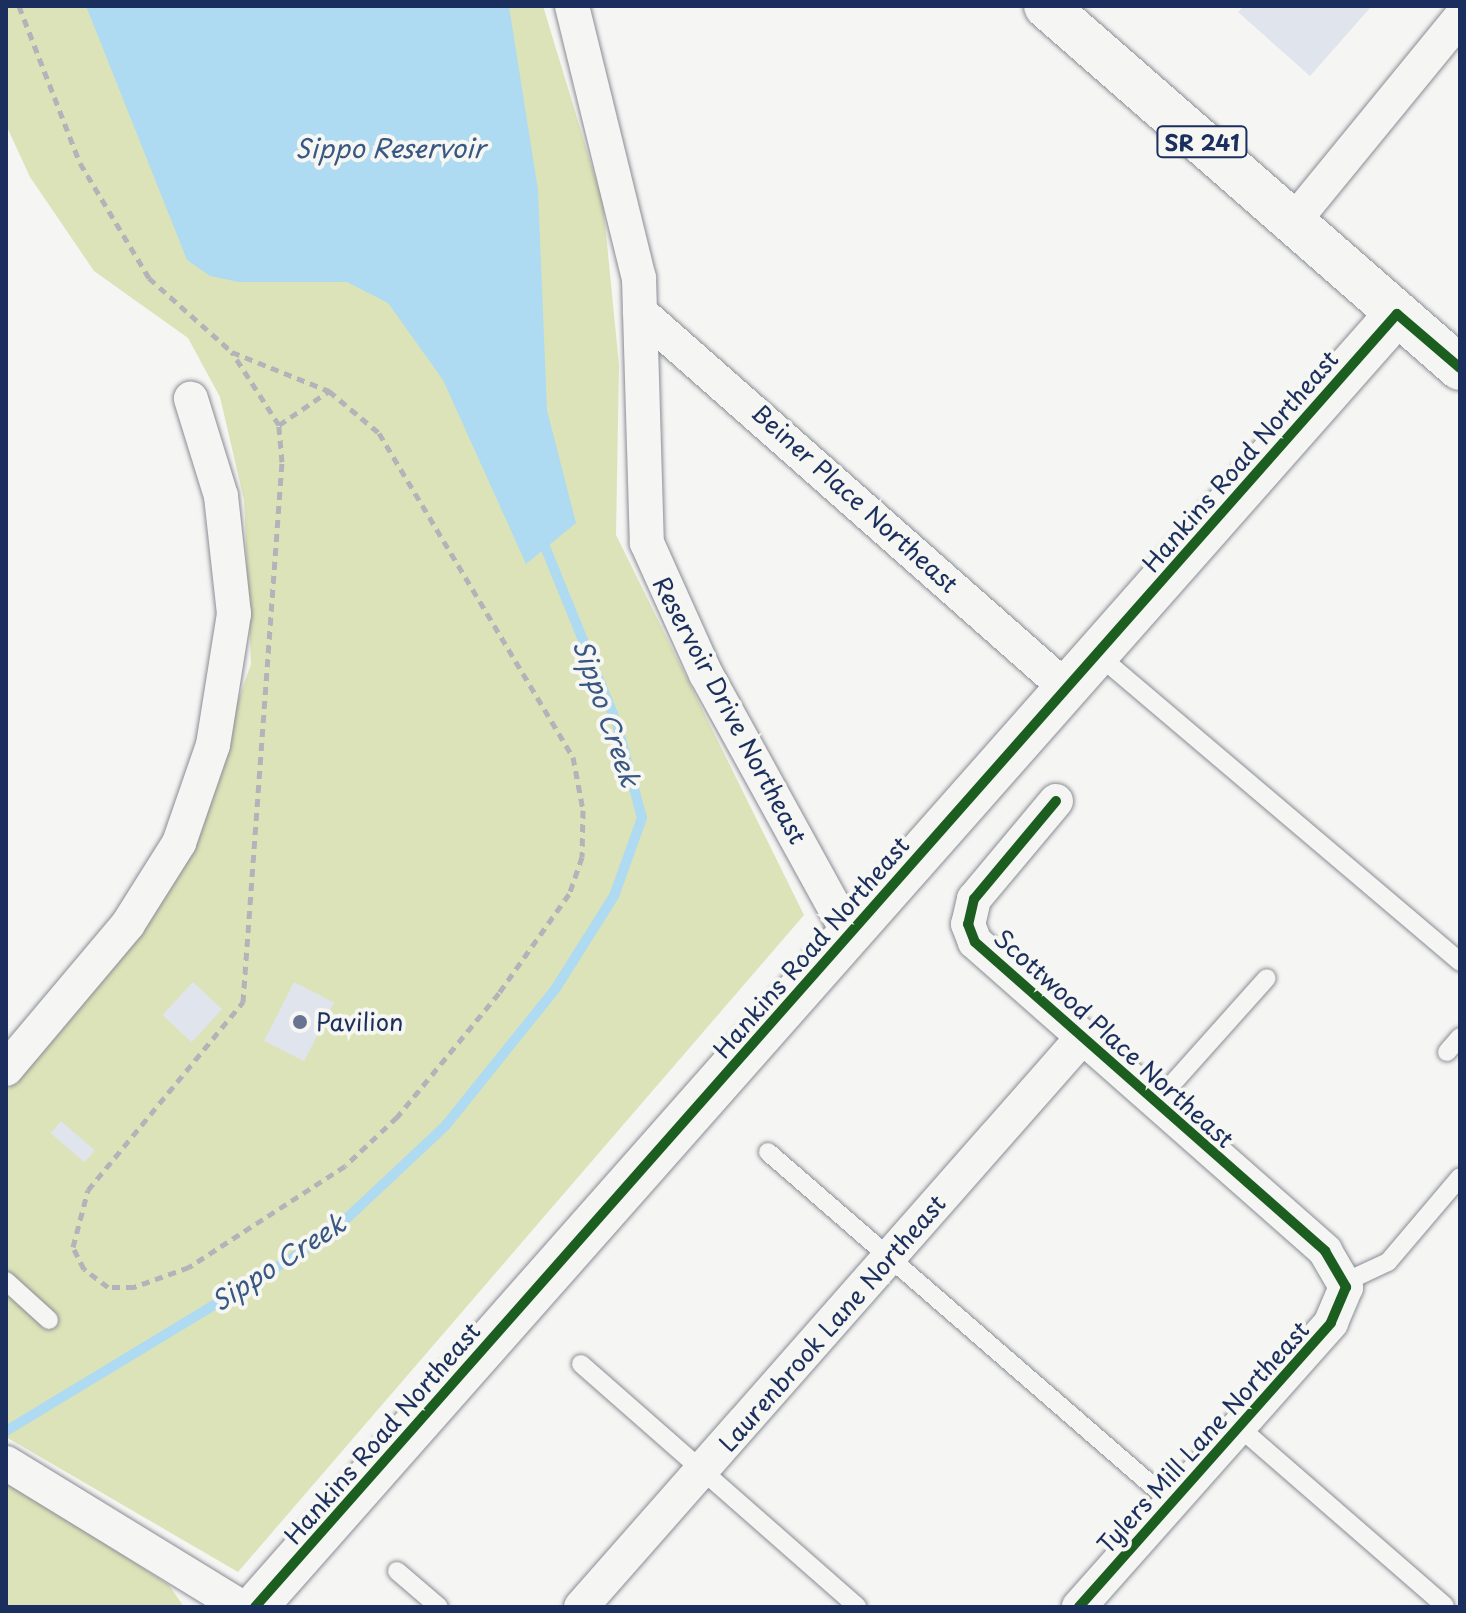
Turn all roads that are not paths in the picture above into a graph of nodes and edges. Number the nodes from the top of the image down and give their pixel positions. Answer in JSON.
{"nodes":[{"id":1,"x":572,"y":6,"type":"edge"},
{"id":2,"x":1046,"y":6,"type":"edge"},
{"id":3,"x":1460,"y":18,"type":"edge"},
{"id":4,"x":1293,"y":222,"type":"junction"},
{"id":5,"x":640,"y":312,"type":"junction"},
{"id":6,"x":1397,"y":314,"type":"junction"},
{"id":7,"x":1460,"y":368,"type":"edge"},
{"id":8,"x":191,"y":399,"type":"dead end"},
{"id":9,"x":1097,"y":654,"type":"junction"},
{"id":10,"x":1066,"y":688,"type":"junction"},
{"id":11,"x":1056,"y":801,"type":"dead end"},
{"id":12,"x":849,"y":934,"type":"junction"},
{"id":13,"x":1460,"y":962,"type":"edge"},
{"id":14,"x":1267,"y":978,"type":"dead end"},
{"id":15,"x":1460,"y":1037,"type":"edge"},
{"id":16,"x":1082,"y":1038,"type":"junction"},
{"id":17,"x":1447,"y":1052,"type":"dead end"},
{"id":18,"x":6,"y":1069,"type":"edge"},
{"id":19,"x":1156,"y":1102,"type":"junction"},
{"id":20,"x":768,"y":1152,"type":"dead end"},
{"id":21,"x":1460,"y":1177,"type":"edge"},
{"id":22,"x":891,"y":1258,"type":"junction"},
{"id":23,"x":6,"y":1281,"type":"edge"},
{"id":24,"x":1346,"y":1284,"type":"junction"},
{"id":25,"x":49,"y":1320,"type":"dead end"},
{"id":26,"x":581,"y":1364,"type":"dead end"},
{"id":27,"x":1238,"y":1426,"type":"junction"},
{"id":28,"x":9,"y":1465,"type":"edge"},
{"id":29,"x":702,"y":1470,"type":"junction"},
{"id":30,"x":1171,"y":1502,"type":"junction"},
{"id":31,"x":397,"y":1571,"type":"dead end"},
{"id":32,"x":1450,"y":1602,"type":"edge"},
{"id":33,"x":241,"y":1607,"type":"edge"},
{"id":34,"x":255,"y":1607,"type":"edge"},
{"id":35,"x":439,"y":1607,"type":"edge"},
{"id":36,"x":581,"y":1607,"type":"edge"},
{"id":37,"x":858,"y":1607,"type":"edge"},
{"id":38,"x":1079,"y":1607,"type":"edge"}],
"edges":[{"from":1,"to":5,"type":"street","name":"Reservoir Drive Northeast"},
{"from":2,"to":4,"type":"street","number":"SR 241"},
{"from":3,"to":4,"type":"street"},
{"from":4,"to":6,"type":"street","number":"SR 241"},
{"from":5,"to":10,"type":"street","name":"Beiner Place Northeast"},
{"from":5,"to":12,"type":"street","name":"Reservoir Drive Northeast"},
{"from":6,"to":7,"type":"street","number":"SR 241"},
{"from":6,"to":9,"type":"street","name":"Hankins Road Northeast"},
{"from":8,"to":18,"type":"street"},
{"from":9,"to":10,"type":"street","name":"Hankins Road Northeast"},
{"from":9,"to":13,"type":"lane"},
{"from":10,"to":12,"type":"street","name":"Hankins Road Northeast"},
{"from":11,"to":16,"type":"street","name":"Scottwood Place Northeast"},
{"from":12,"to":34,"type":"street","name":"Hankins Road Northeast"},
{"from":14,"to":19,"type":"lane"},
{"from":15,"to":17,"type":"lane"},
{"from":16,"to":19,"type":"street","name":"Scottwood Place Northeast"},
{"from":16,"to":22,"type":"street","name":"Laurenbrook Lane Northeast"},
{"from":19,"to":24,"type":"street","name":"Scottwood Place Northeast"},
{"from":20,"to":22,"type":"lane"},
{"from":21,"to":24,"type":"lane"},
{"from":22,"to":29,"type":"street","name":"Laurenbrook Lane Northeast"},
{"from":22,"to":30,"type":"lane"},
{"from":23,"to":25,"type":"lane"},
{"from":24,"to":27,"type":"street","name":"Tylers Mill Lane Northeast"},
{"from":26,"to":29,"type":"lane"},
{"from":27,"to":30,"type":"street","name":"Tylers Mill Lane Northeast"},
{"from":27,"to":32,"type":"lane"},
{"from":28,"to":33,"type":"street"},
{"from":29,"to":36,"type":"street","name":"Laurenbrook Lane Northeast"},
{"from":29,"to":37,"type":"lane"},
{"from":30,"to":38,"type":"street","name":"Tylers Mill Lane Northeast"},
{"from":31,"to":35,"type":"lane"}]}
